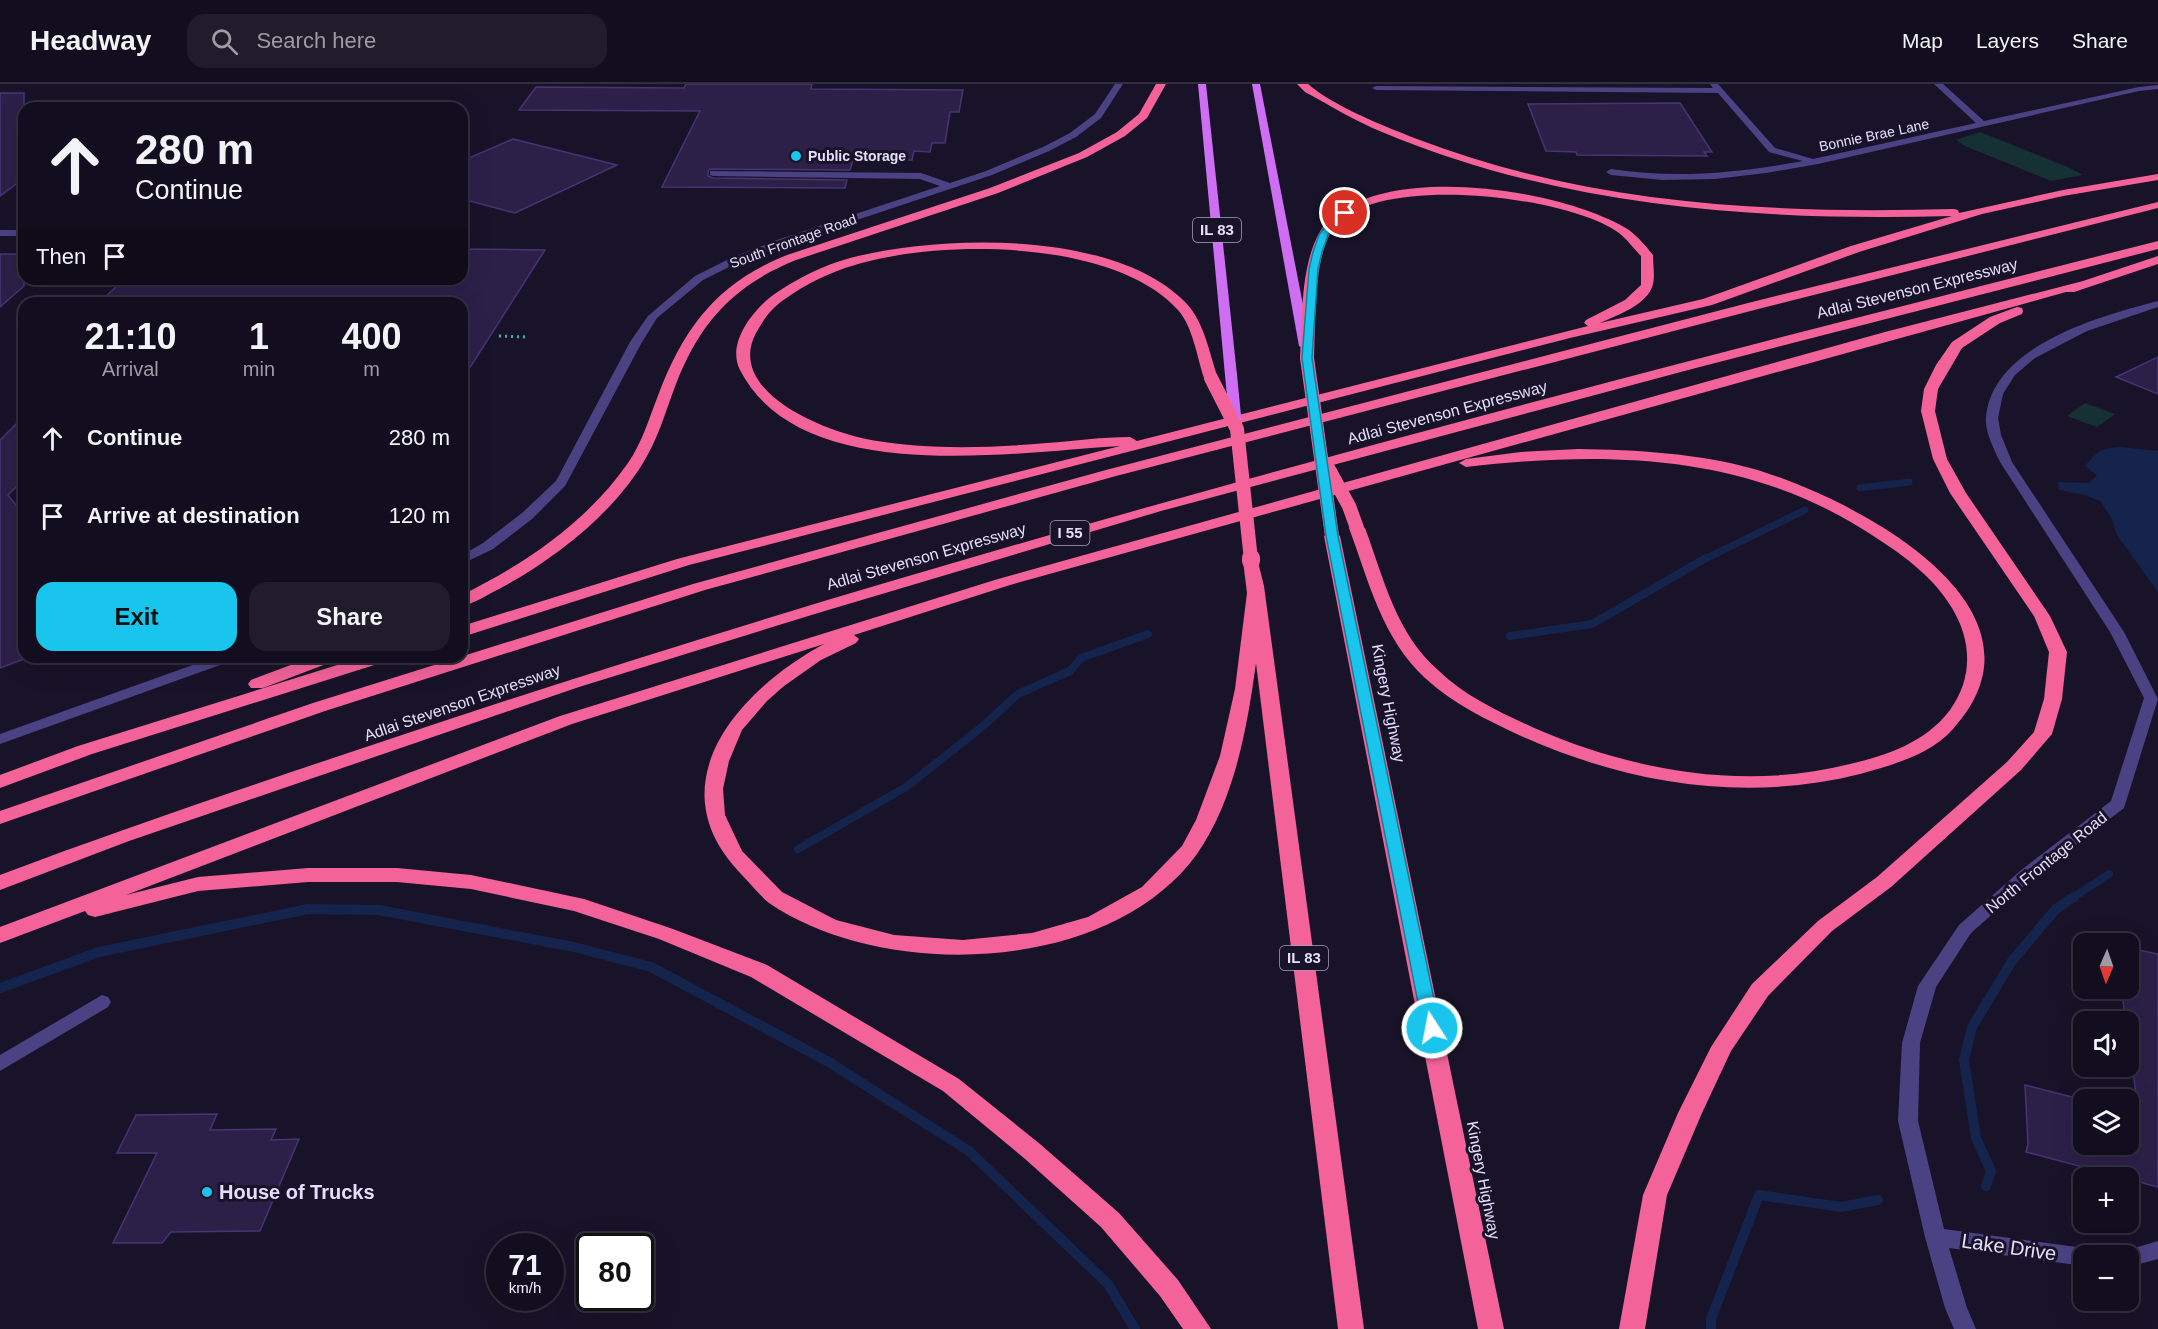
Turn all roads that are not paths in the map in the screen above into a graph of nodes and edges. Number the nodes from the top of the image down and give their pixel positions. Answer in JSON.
{"nodes":[{"id":1,"x":1119,"y":84,"type":"edge"},
{"id":2,"x":1161,"y":84,"type":"edge"},
{"id":3,"x":1202,"y":84,"type":"edge"},
{"id":4,"x":1256,"y":84,"type":"edge"},
{"id":5,"x":1302,"y":84,"type":"edge"},
{"id":6,"x":1938,"y":84,"type":"edge"},
{"id":7,"x":2158,"y":87,"type":"edge"},
{"id":8,"x":1376,"y":88,"type":"dead end"},
{"id":9,"x":1717,"y":88,"type":"edge"},
{"id":10,"x":1983,"y":125,"type":"junction"},
{"id":11,"x":1818,"y":161,"type":"junction"},
{"id":12,"x":1611,"y":172,"type":"dead end"},
{"id":13,"x":712,"y":173,"type":"dead end"},
{"id":14,"x":2158,"y":177,"type":"edge"},
{"id":15,"x":949,"y":186,"type":"junction"},
{"id":16,"x":2158,"y":205,"type":"edge"},
{"id":17,"x":1979,"y":211,"type":"junction"},
{"id":18,"x":0,"y":233,"type":"edge"},
{"id":19,"x":18,"y":233,"type":"edge"},
{"id":20,"x":2158,"y":245,"type":"edge"},
{"id":21,"x":2158,"y":260,"type":"edge"},
{"id":22,"x":2081,"y":284,"type":"junction"},
{"id":23,"x":2158,"y":304,"type":"edge"},
{"id":24,"x":1568,"y":335,"type":"junction"},
{"id":25,"x":1307,"y":358,"type":"junction"},
{"id":26,"x":1237,"y":429,"type":"junction"},
{"id":27,"x":1165,"y":440,"type":"junction"},
{"id":28,"x":1320,"y":455,"type":"junction"},
{"id":29,"x":1396,"y":473,"type":"junction"},
{"id":30,"x":468,"y":557,"type":"edge"},
{"id":31,"x":1004,"y":582,"type":"junction"},
{"id":32,"x":1256,"y":586,"type":"junction"},
{"id":33,"x":468,"y":599,"type":"edge"},
{"id":34,"x":468,"y":630,"type":"edge"},
{"id":35,"x":468,"y":660,"type":"edge"},
{"id":36,"x":212,"y":663,"type":"edge"},
{"id":37,"x":312,"y":663,"type":"edge"},
{"id":38,"x":362,"y":663,"type":"edge"},
{"id":39,"x":459,"y":663,"type":"edge"},
{"id":40,"x":0,"y":739,"type":"edge"},
{"id":41,"x":85,"y":750,"type":"junction"},
{"id":42,"x":0,"y":782,"type":"edge"},
{"id":43,"x":0,"y":818,"type":"edge"},
{"id":44,"x":0,"y":883,"type":"edge"},
{"id":45,"x":6,"y":933,"type":"edge"},
{"id":46,"x":102,"y":1002,"type":"dead end"},
{"id":47,"x":0,"y":1064,"type":"edge"},
{"id":48,"x":1935,"y":1237,"type":"junction"},
{"id":49,"x":2158,"y":1250,"type":"edge"},
{"id":50,"x":2139,"y":1255,"type":"edge"},
{"id":51,"x":2073,"y":1256,"type":"edge"},
{"id":52,"x":1198,"y":1329,"type":"edge"},
{"id":53,"x":1351,"y":1329,"type":"edge"},
{"id":54,"x":1491,"y":1329,"type":"edge"},
{"id":55,"x":1632,"y":1329,"type":"edge"},
{"id":56,"x":1965,"y":1329,"type":"edge"}],
"edges":[{"from":1,"to":15,"type":"street","name":"South Frontage Road"},
{"from":2,"to":33,"type":"highway"},
{"from":3,"to":26,"type":"main road","number":"IL 83","bridge":true},
{"from":4,"to":25,"type":"main road","name":"Kingery Highway"},
{"from":5,"to":17,"type":"highway"},
{"from":6,"to":10,"type":"street"},
{"from":7,"to":10,"type":"street","name":"Bonnie Brae Lane"},
{"from":8,"to":9,"type":"street"},
{"from":9,"to":11,"type":"street"},
{"from":10,"to":11,"type":"street","name":"Bonnie Brae Lane"},
{"from":11,"to":12,"type":"street","name":"Bonnie Brae Lane"},
{"from":13,"to":15,"type":"street"},
{"from":14,"to":17,"type":"highway"},
{"from":15,"to":30,"type":"street","name":"South Frontage Road"},
{"from":16,"to":35,"type":"highway","name":"Adlai Stevenson Expressway"},
{"from":17,"to":24,"type":"highway"},
{"from":18,"to":19,"type":"street"},
{"from":20,"to":44,"type":"highway","name":"Adlai Stevenson Expressway","number":"I 55"},
{"from":21,"to":22,"type":"highway"},
{"from":22,"to":29,"type":"highway"},
{"from":22,"to":55,"type":"highway"},
{"from":23,"to":48,"type":"street","name":"North Frontage Road"},
{"from":24,"to":25,"type":"highway"},
{"from":24,"to":27,"type":"highway"},
{"from":25,"to":28,"type":"highway","name":"Kingery Highway","bridge":true},
{"from":26,"to":27,"type":"highway","bridge":true},
{"from":26,"to":32,"type":"highway","number":"IL 83","bridge":true},
{"from":27,"to":34,"type":"highway"},
{"from":28,"to":29,"type":"highway","bridge":true},
{"from":28,"to":54,"type":"highway","name":"Kingery Highway","bridge":true},
{"from":29,"to":31,"type":"highway"},
{"from":31,"to":32,"type":"highway"},
{"from":31,"to":45,"type":"highway"},
{"from":32,"to":53,"type":"highway","number":"IL 83"},
{"from":36,"to":40,"type":"street"},
{"from":37,"to":41,"type":"highway"},
{"from":38,"to":41,"type":"highway"},
{"from":39,"to":43,"type":"highway","name":"Adlai Stevenson Expressway"},
{"from":41,"to":42,"type":"highway"},
{"from":45,"to":52,"type":"highway"},
{"from":46,"to":47,"type":"street"},
{"from":48,"to":51,"type":"street","name":"Lake Drive"},
{"from":48,"to":56,"type":"street","name":"North Frontage Road"},
{"from":49,"to":50,"type":"street"}]}
